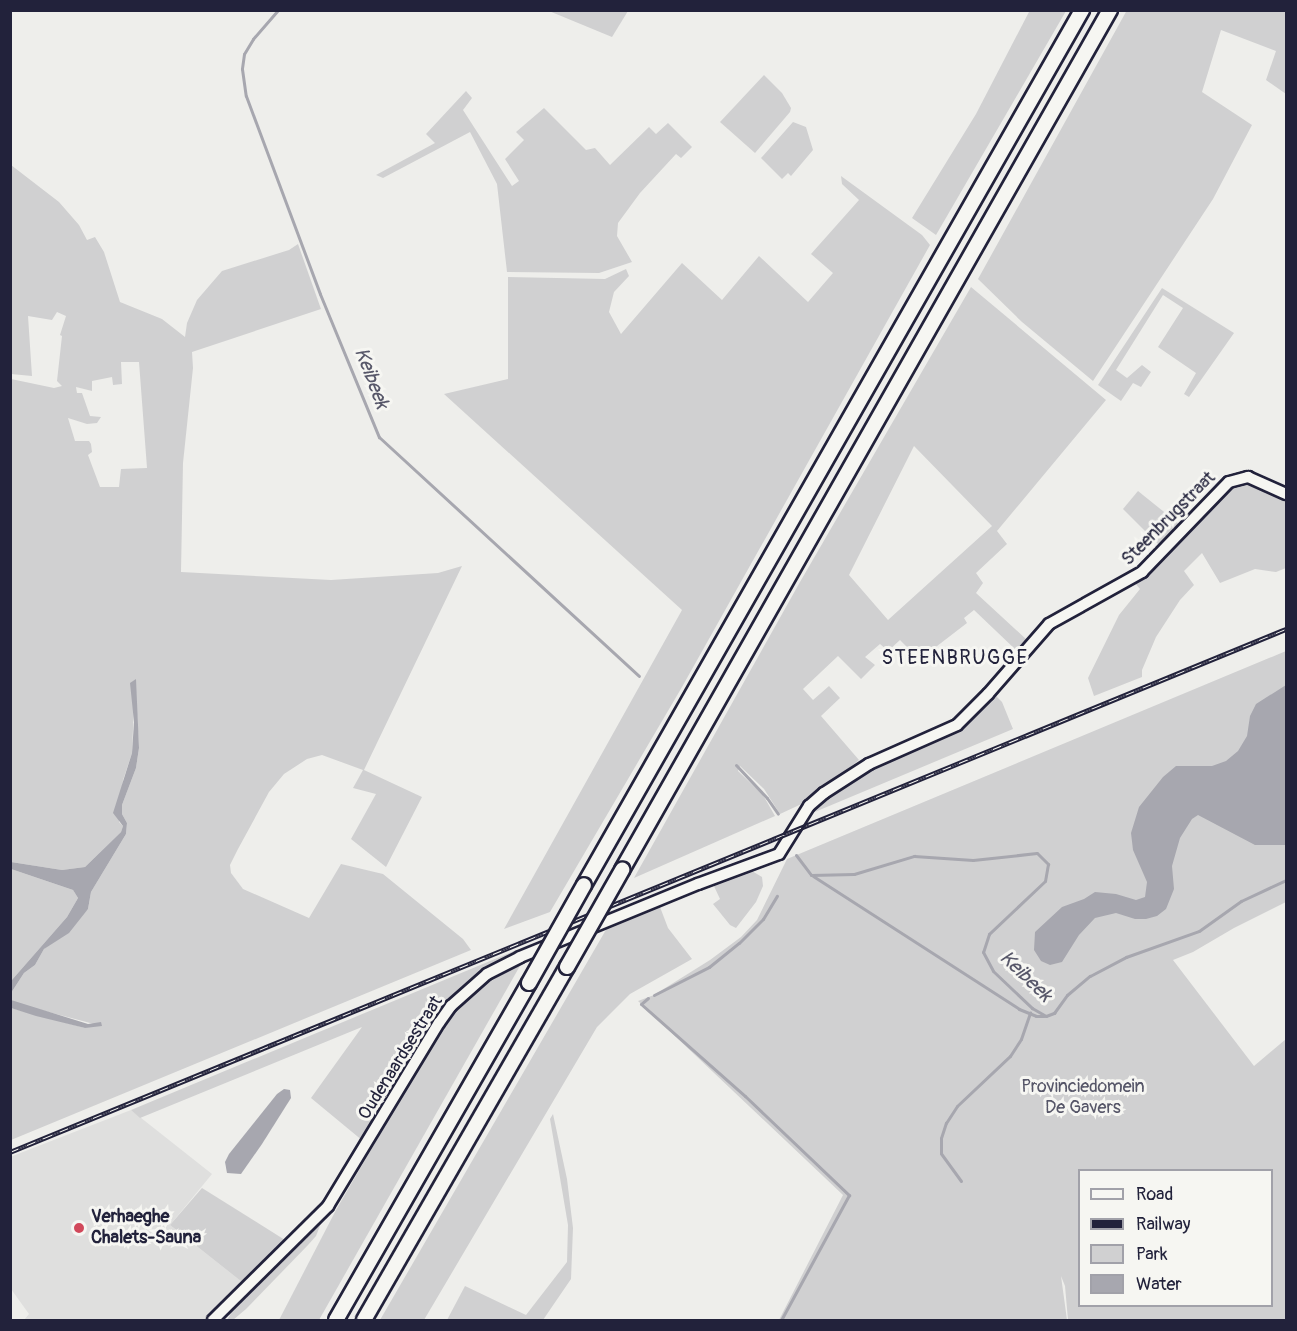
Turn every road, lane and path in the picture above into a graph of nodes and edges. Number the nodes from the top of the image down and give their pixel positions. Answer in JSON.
{"nodes":[{"id":1,"x":1082,"y":10,"type":"edge"},
{"id":2,"x":1110,"y":10,"type":"edge"},
{"id":3,"x":1287,"y":494,"type":"edge"},
{"id":4,"x":779,"y":854,"type":"joint"},
{"id":5,"x":213,"y":1320,"type":"edge"},
{"id":6,"x":336,"y":1320,"type":"edge"},
{"id":7,"x":364,"y":1320,"type":"edge"}],
"edges":[{"from":1,"to":6,"type":"highway","bridge":true},
{"from":2,"to":7,"type":"highway","bridge":true},
{"from":3,"to":4,"type":"street","name":"Steenbrugstraat"},
{"from":4,"to":5,"type":"street","name":"Oudenaardsestraat"}]}
